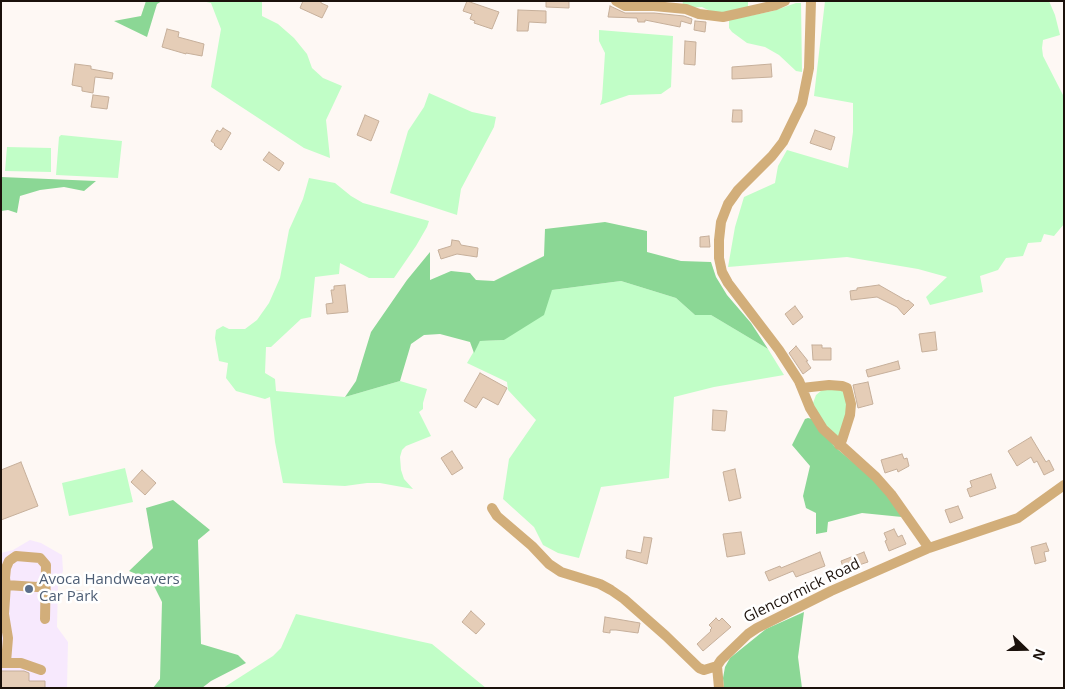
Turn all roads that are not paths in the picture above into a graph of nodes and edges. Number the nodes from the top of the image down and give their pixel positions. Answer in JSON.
{"nodes":[{"id":1,"x":616,"y":1,"type":"edge"},
{"id":2,"x":785,"y":1,"type":"edge"},
{"id":3,"x":810,"y":1,"type":"edge"},
{"id":4,"x":802,"y":388,"type":"junction"},
{"id":5,"x":839,"y":444,"type":"junction"},
{"id":6,"x":1064,"y":485,"type":"edge"},
{"id":7,"x":492,"y":508,"type":"dead end"},
{"id":8,"x":934,"y":547,"type":"junction"},
{"id":9,"x":4,"y":580,"type":"edge"},
{"id":10,"x":46,"y":585,"type":"junction"},
{"id":11,"x":3,"y":613,"type":"edge"},
{"id":12,"x":45,"y":619,"type":"dead end"},
{"id":13,"x":4,"y":663,"type":"edge"},
{"id":14,"x":717,"y":666,"type":"junction"},
{"id":15,"x":41,"y":670,"type":"dead end"},
{"id":16,"x":720,"y":688,"type":"edge"}],
"edges":[{"from":1,"to":2,"type":"street"},
{"from":3,"to":4,"type":"street"},
{"from":4,"to":5,"type":"street"},
{"from":4,"to":5,"type":"street"},
{"from":5,"to":8,"type":"street"},
{"from":6,"to":8,"type":"street","name":"Glencormick Road"},
{"from":7,"to":14,"type":"street"},
{"from":8,"to":14,"type":"street","name":"Glencormick Road"},
{"from":9,"to":10,"type":"street"},
{"from":9,"to":10,"type":"street"},
{"from":9,"to":11,"type":"street"},
{"from":10,"to":12,"type":"street"},
{"from":11,"to":13,"type":"street"},
{"from":13,"to":15,"type":"street"},
{"from":14,"to":16,"type":"street"}]}
